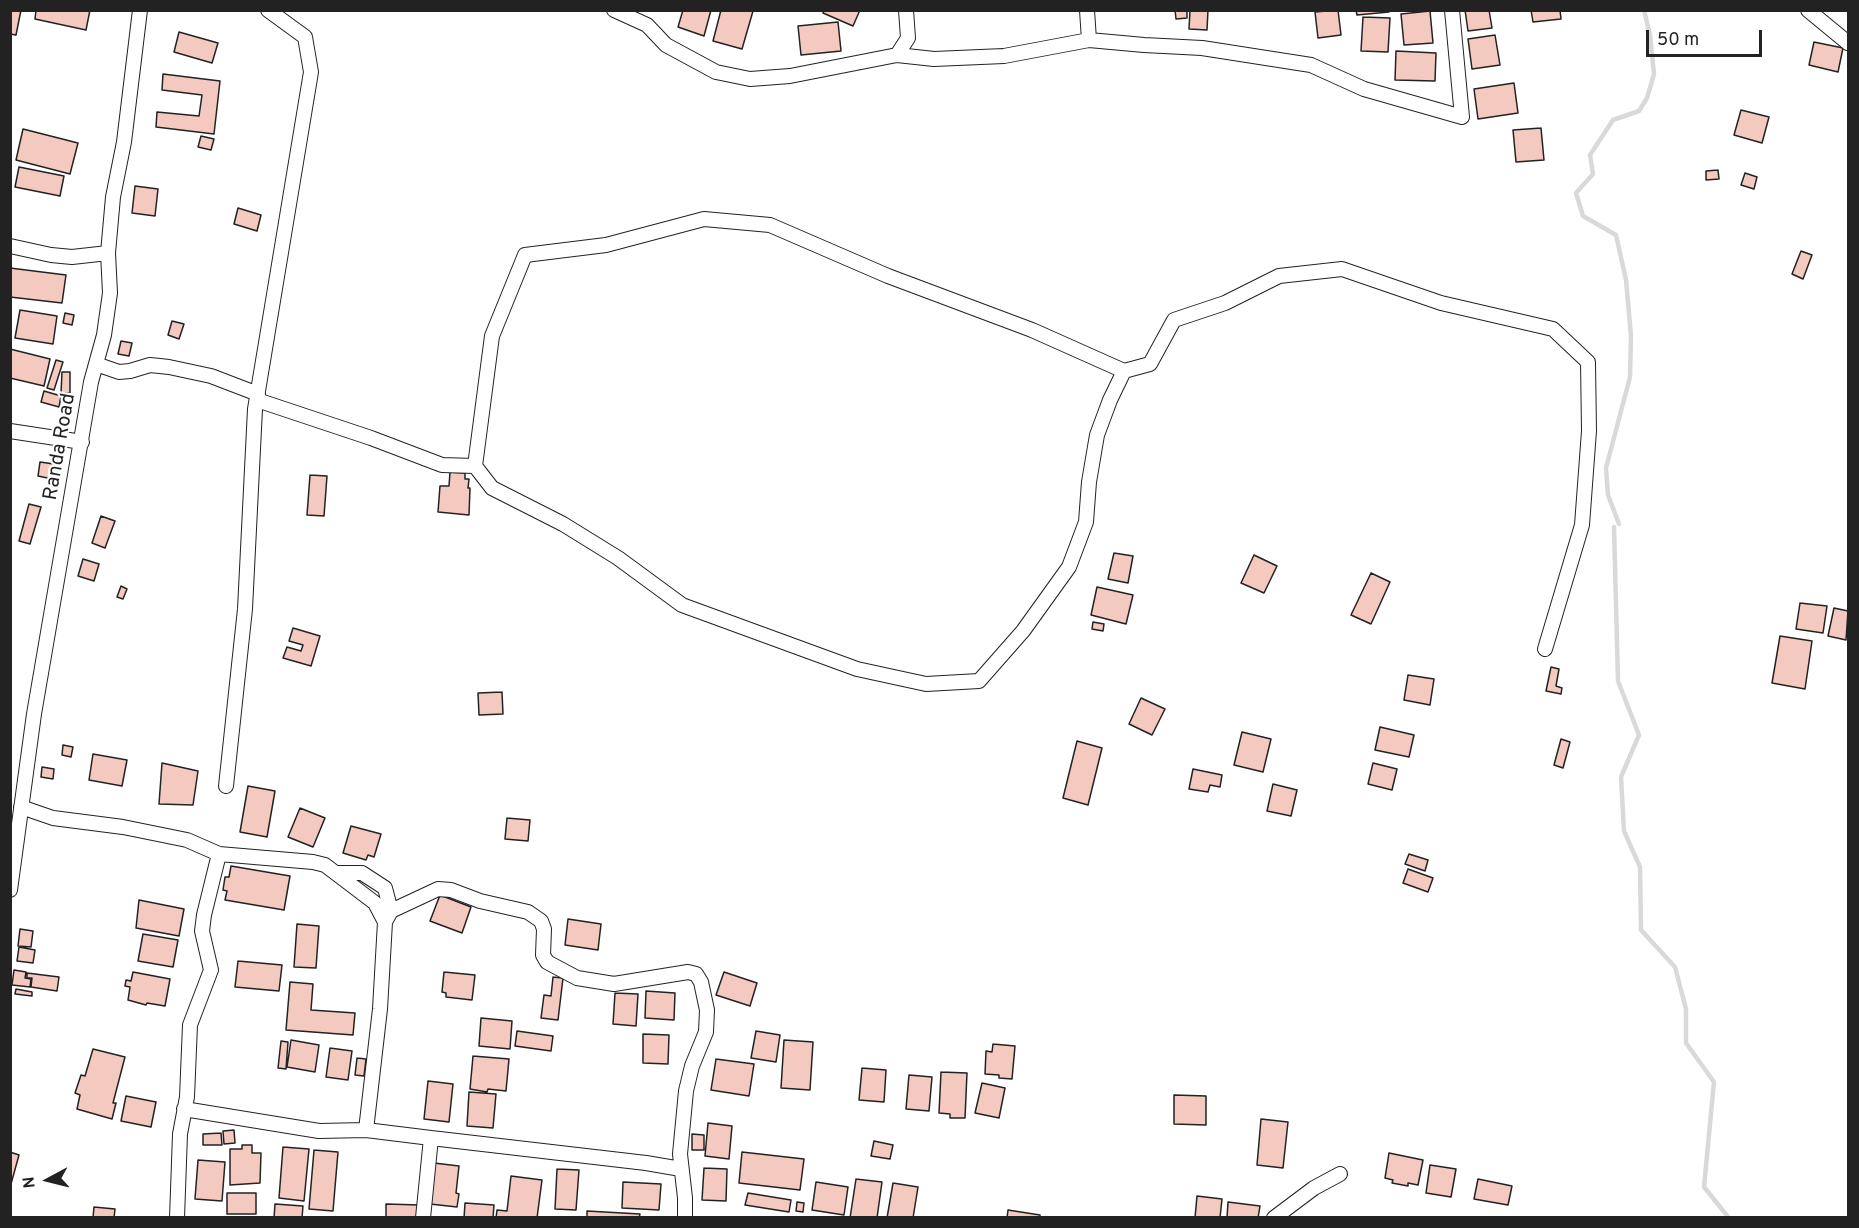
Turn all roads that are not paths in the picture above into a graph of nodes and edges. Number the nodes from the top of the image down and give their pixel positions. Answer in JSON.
{"nodes":[{"id":1,"x":140,"y":10,"type":"edge"},
{"id":2,"x":268,"y":10,"type":"edge"},
{"id":3,"x":614,"y":10,"type":"edge"},
{"id":4,"x":906,"y":10,"type":"edge"},
{"id":5,"x":1087,"y":10,"type":"edge"},
{"id":6,"x":1452,"y":10,"type":"edge"},
{"id":7,"x":1808,"y":10,"type":"edge"},
{"id":8,"x":1089,"y":40,"type":"junction"},
{"id":9,"x":1848,"y":43,"type":"edge"},
{"id":10,"x":897,"y":55,"type":"junction"},
{"id":11,"x":10,"y":246,"type":"edge"},
{"id":12,"x":108,"y":253,"type":"junction"},
{"id":13,"x":96,"y":364,"type":"junction"},
{"id":14,"x":1124,"y":371,"type":"junction"},
{"id":15,"x":257,"y":397,"type":"junction"},
{"id":16,"x":10,"y":431,"type":"edge"},
{"id":17,"x":82,"y":442,"type":"junction"},
{"id":18,"x":475,"y":466,"type":"junction"},
{"id":19,"x":1545,"y":649,"type":"dead end"},
{"id":20,"x":226,"y":786,"type":"dead end"},
{"id":21,"x":21,"y":807,"type":"junction"},
{"id":22,"x":219,"y":854,"type":"junction"},
{"id":23,"x":12,"y":866,"type":"edge"},
{"id":24,"x":10,"y":890,"type":"edge"},
{"id":25,"x":388,"y":916,"type":"junction"},
{"id":26,"x":184,"y":1109,"type":"junction"},
{"id":27,"x":366,"y":1130,"type":"junction"},
{"id":28,"x":431,"y":1138,"type":"junction"},
{"id":29,"x":681,"y":1169,"type":"junction"},
{"id":30,"x":1340,"y":1174,"type":"dead end"},
{"id":31,"x":177,"y":1218,"type":"edge"},
{"id":32,"x":423,"y":1218,"type":"edge"},
{"id":33,"x":685,"y":1218,"type":"edge"},
{"id":34,"x":1274,"y":1218,"type":"edge"}],
"edges":[{"from":1,"to":12,"type":"street","name":"Randa Road"},
{"from":2,"to":15,"type":"street"},
{"from":3,"to":10,"type":"street"},
{"from":4,"to":10,"type":"street"},
{"from":5,"to":8,"type":"street"},
{"from":6,"to":8,"type":"street"},
{"from":7,"to":9,"type":"street"},
{"from":8,"to":10,"type":"street"},
{"from":11,"to":12,"type":"street"},
{"from":12,"to":13,"type":"street","name":"Randa Road"},
{"from":13,"to":15,"type":"street"},
{"from":13,"to":17,"type":"street","name":"Randa Road"},
{"from":14,"to":18,"type":"street"},
{"from":14,"to":18,"type":"street"},
{"from":14,"to":19,"type":"street"},
{"from":15,"to":18,"type":"street"},
{"from":15,"to":20,"type":"street"},
{"from":16,"to":17,"type":"street"},
{"from":17,"to":21,"type":"street","name":"Randa Road"},
{"from":21,"to":22,"type":"street"},
{"from":21,"to":23,"type":"street","name":"Randa Road"},
{"from":22,"to":25,"type":"street"},
{"from":22,"to":26,"type":"street"},
{"from":23,"to":24,"type":"street","name":"Randa Road"},
{"from":25,"to":27,"type":"street"},
{"from":25,"to":29,"type":"street"},
{"from":26,"to":27,"type":"street"},
{"from":26,"to":31,"type":"street"},
{"from":27,"to":28,"type":"street"},
{"from":28,"to":29,"type":"street"},
{"from":28,"to":32,"type":"street"},
{"from":29,"to":33,"type":"street"},
{"from":30,"to":34,"type":"street"}]}
